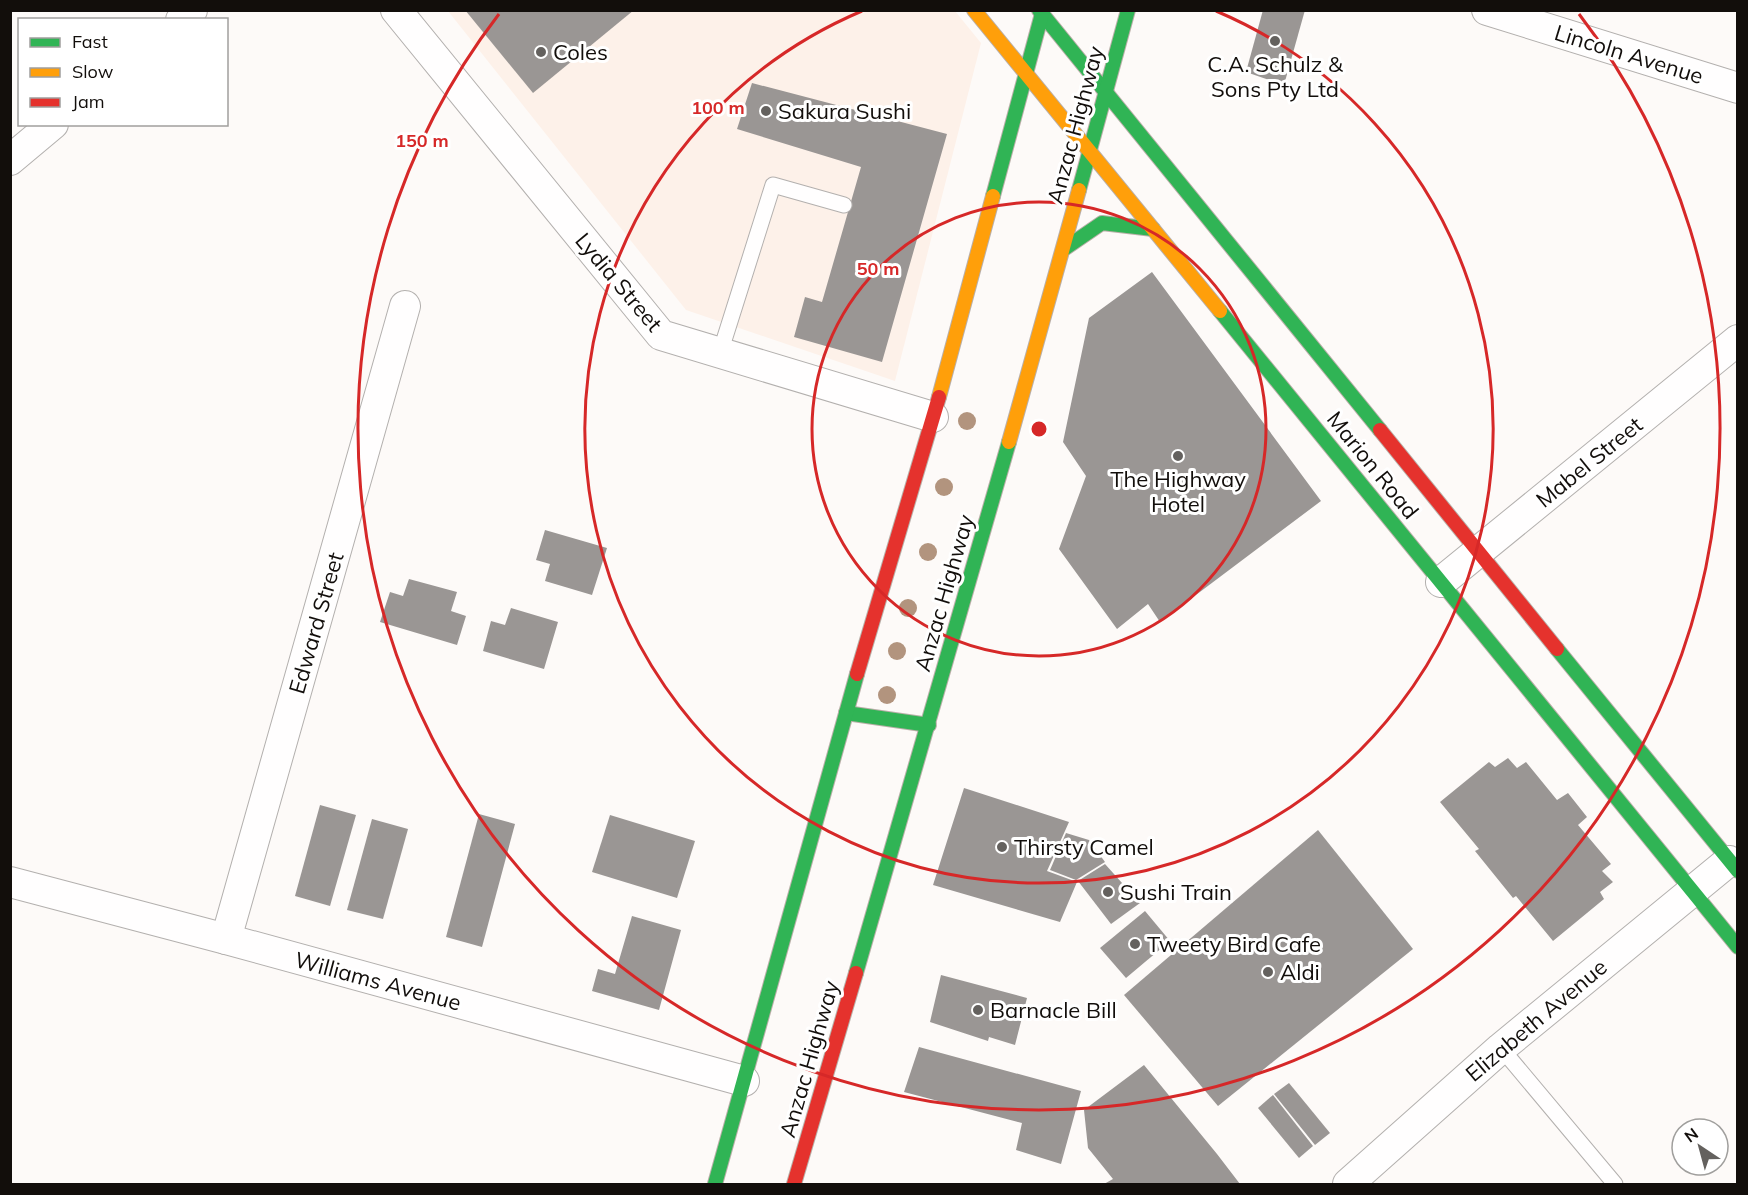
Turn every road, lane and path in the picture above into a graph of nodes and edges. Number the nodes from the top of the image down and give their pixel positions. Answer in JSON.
{"nodes":[{"id":1,"x":396,"y":10,"type":"edge"},
{"id":2,"x":975,"y":10,"type":"edge"},
{"id":3,"x":1128,"y":10,"type":"edge"},
{"id":4,"x":1487,"y":10,"type":"edge"},
{"id":5,"x":1041,"y":12,"type":"edge"},
{"id":6,"x":1026,"y":74,"type":"junction"},
{"id":7,"x":1737,"y":88,"type":"edge"},
{"id":8,"x":1106,"y":93,"type":"junction"},
{"id":9,"x":51,"y":126,"type":"edge"},
{"id":10,"x":1090,"y":152,"type":"junction"},
{"id":11,"x":10,"y":160,"type":"edge"},
{"id":12,"x":844,"y":205,"type":"dead end"},
{"id":13,"x":1153,"y":229,"type":"junction"},
{"id":14,"x":1064,"y":249,"type":"junction"},
{"id":15,"x":405,"y":306,"type":"dead end"},
{"id":16,"x":1737,"y":340,"type":"edge"},
{"id":17,"x":720,"y":353,"type":"junction"},
{"id":18,"x":933,"y":417,"type":"junction"},
{"id":19,"x":1479,"y":552,"type":"junction"},
{"id":20,"x":1441,"y":582,"type":"junction"},
{"id":21,"x":846,"y":713,"type":"junction"},
{"id":22,"x":929,"y":724,"type":"junction"},
{"id":23,"x":1733,"y":866,"type":"edge"},
{"id":24,"x":10,"y":882,"type":"edge"},
{"id":25,"x":1692,"y":891,"type":"junction"},
{"id":26,"x":226,"y":939,"type":"junction"},
{"id":27,"x":1737,"y":946,"type":"edge"},
{"id":28,"x":1501,"y":1048,"type":"junction"},
{"id":29,"x":744,"y":1081,"type":"junction"},
{"id":30,"x":715,"y":1185,"type":"edge"},
{"id":31,"x":794,"y":1185,"type":"edge"},
{"id":32,"x":1348,"y":1185,"type":"edge"},
{"id":33,"x":1615,"y":1185,"type":"edge"}],
"edges":[{"from":1,"to":17,"type":"street","name":"Lydia Street"},
{"from":2,"to":6,"type":"main road","name":"Marion Road"},
{"from":3,"to":8,"type":"main road","name":"Anzac Highway"},
{"from":4,"to":7,"type":"street","name":"Lincoln Avenue"},
{"from":5,"to":6,"type":"main road"},
{"from":5,"to":8,"type":"main road","name":"Marion Road"},
{"from":6,"to":10,"type":"main road","name":"Marion Road"},
{"from":6,"to":18,"type":"main road"},
{"from":8,"to":10,"type":"main road","name":"Anzac Highway"},
{"from":8,"to":19,"type":"main road","name":"Marion Road"},
{"from":9,"to":11,"type":"street"},
{"from":10,"to":13,"type":"main road","name":"Marion Road"},
{"from":10,"to":14,"type":"main road","name":"Anzac Highway"},
{"from":12,"to":17,"type":"lane"},
{"from":13,"to":14,"type":"main road"},
{"from":13,"to":20,"type":"main road","name":"Marion Road"},
{"from":14,"to":22,"type":"main road","name":"Anzac Highway"},
{"from":15,"to":26,"type":"street","name":"Edward Street"},
{"from":16,"to":19,"type":"street","name":"Mabel Street"},
{"from":17,"to":18,"type":"street","name":"Lydia Street"},
{"from":18,"to":21,"type":"main road"},
{"from":19,"to":20,"type":"street","name":"Mabel Street"},
{"from":19,"to":23,"type":"main road","name":"Marion Road"},
{"from":20,"to":25,"type":"main road","name":"Marion Road"},
{"from":21,"to":22,"type":"main road"},
{"from":21,"to":29,"type":"main road"},
{"from":22,"to":31,"type":"main road","name":"Anzac Highway"},
{"from":23,"to":25,"type":"street","name":"Elizabeth Avenue"},
{"from":24,"to":26,"type":"street","name":"Williams Avenue"},
{"from":25,"to":27,"type":"main road","name":"Marion Road"},
{"from":25,"to":28,"type":"street","name":"Elizabeth Avenue"},
{"from":26,"to":29,"type":"street","name":"Williams Avenue"},
{"from":28,"to":32,"type":"street","name":"Elizabeth Avenue"},
{"from":28,"to":33,"type":"lane"},
{"from":29,"to":30,"type":"main road"}]}
